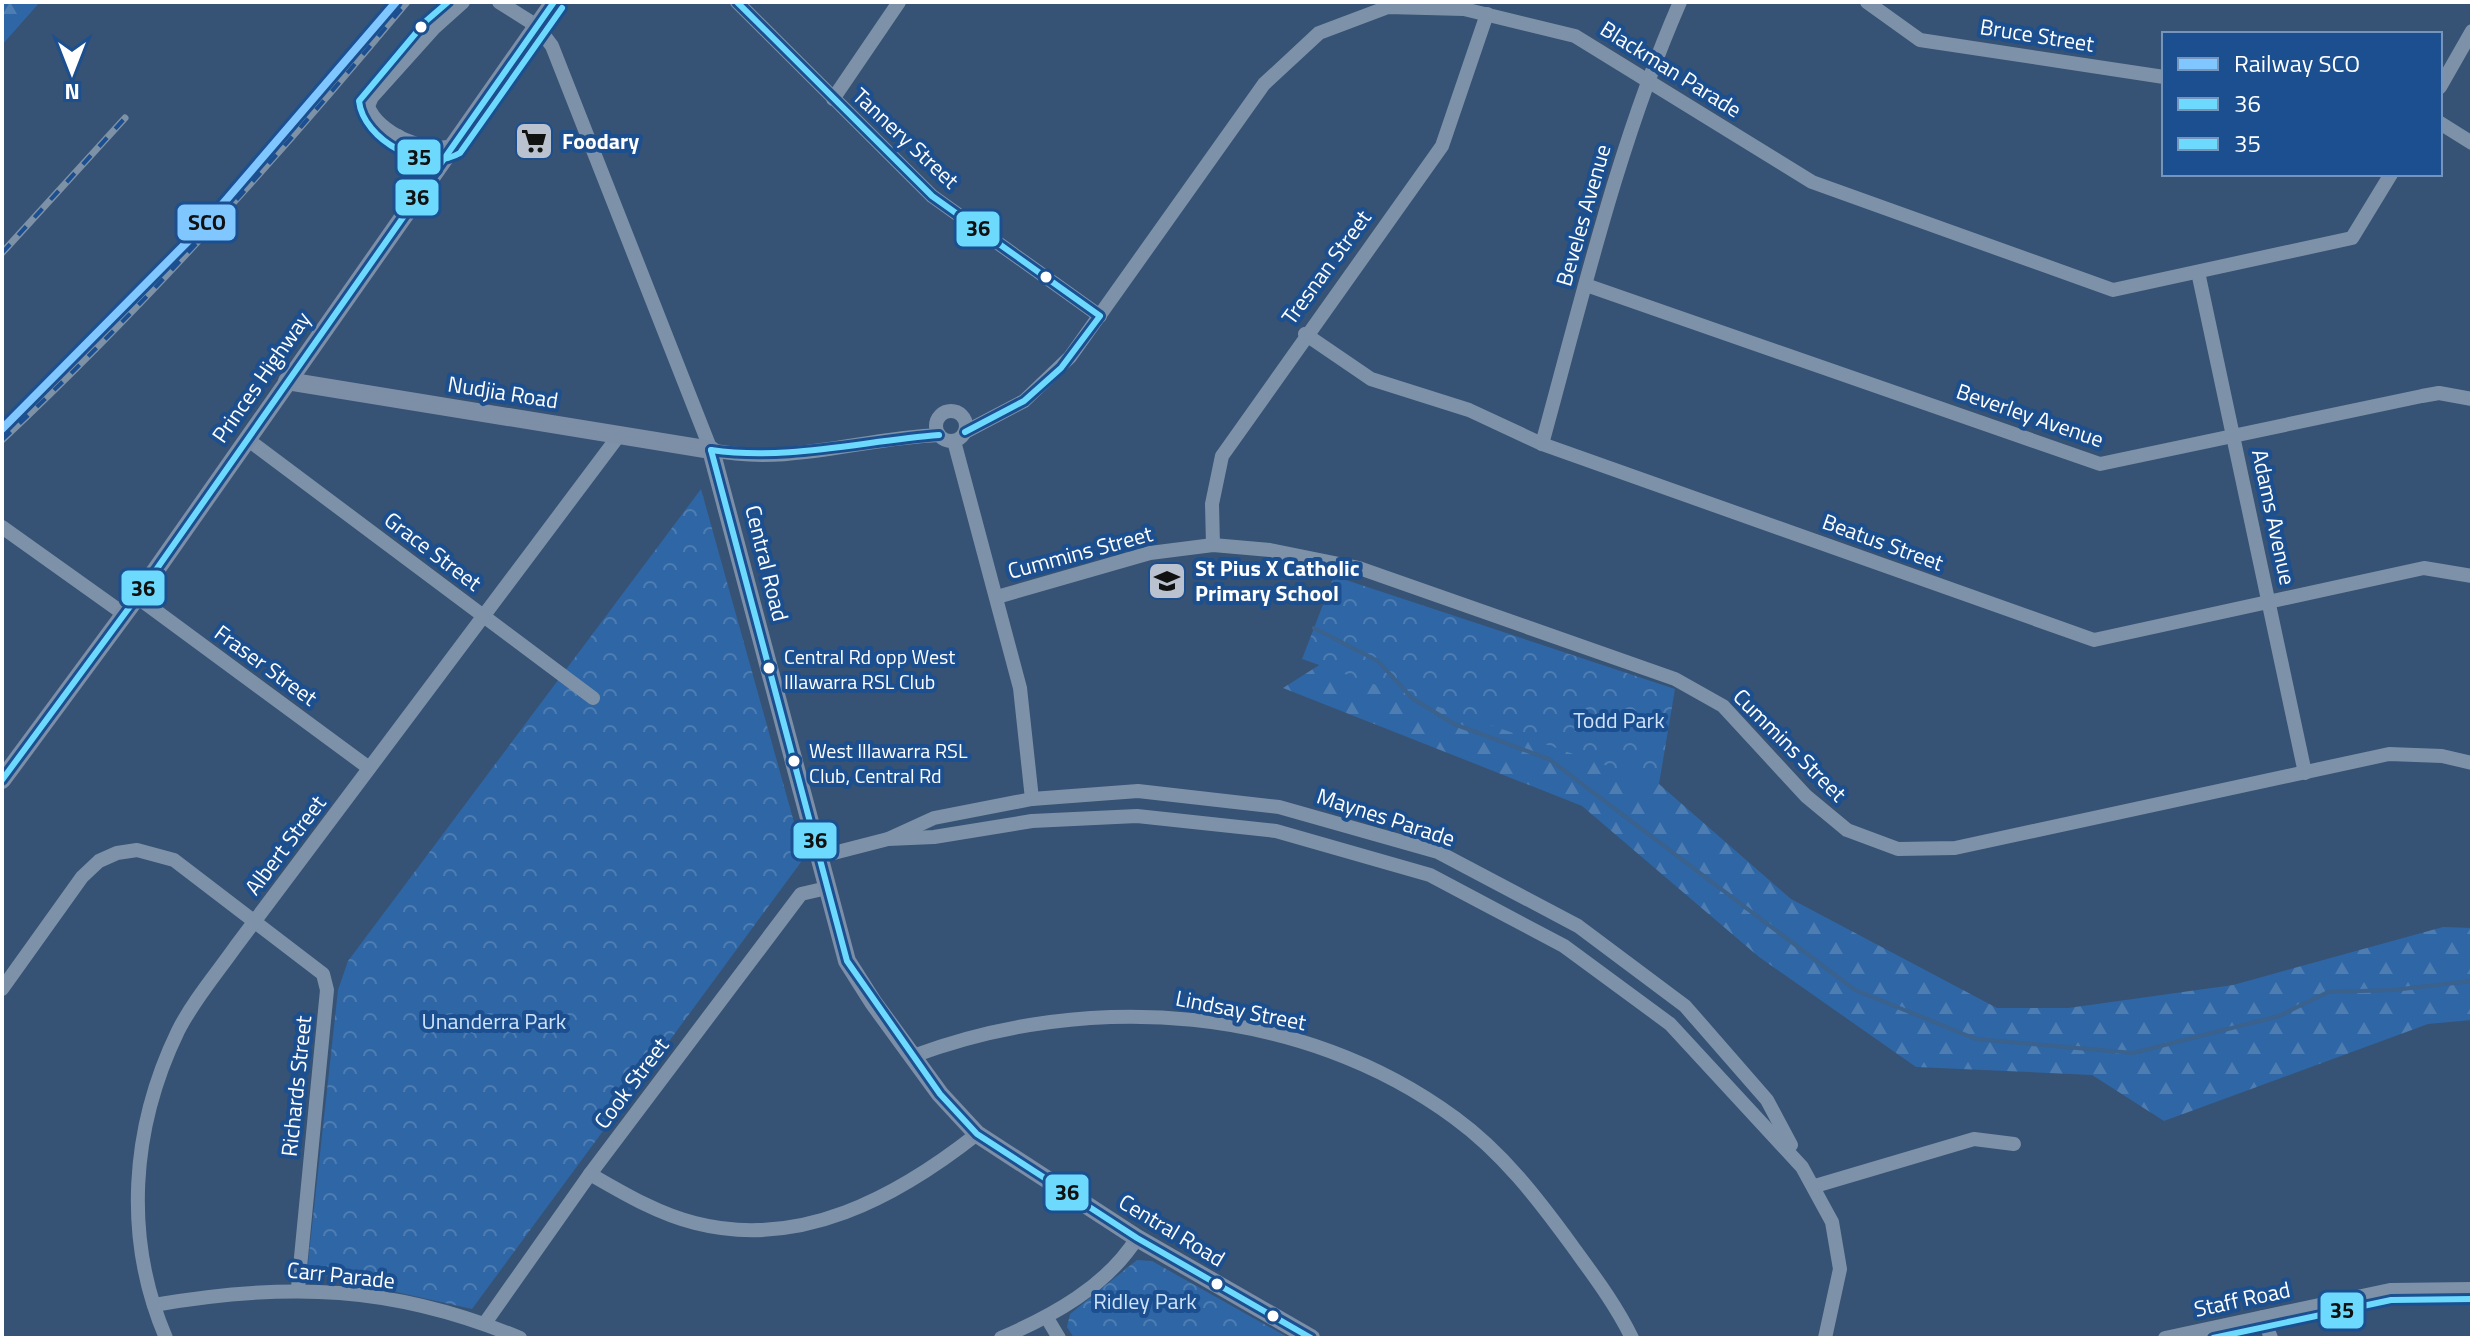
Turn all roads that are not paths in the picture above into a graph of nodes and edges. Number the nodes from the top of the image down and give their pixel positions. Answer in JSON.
{"nodes":[{"id":1,"x":463,"y":2,"type":"edge"},
{"id":2,"x":499,"y":2,"type":"edge"},
{"id":3,"x":554,"y":2,"type":"edge"},
{"id":4,"x":737,"y":2,"type":"edge"},
{"id":5,"x":899,"y":2,"type":"edge"},
{"id":6,"x":1680,"y":2,"type":"edge"},
{"id":7,"x":1867,"y":2,"type":"edge"},
{"id":8,"x":1487,"y":14,"type":"junction"},
{"id":9,"x":537,"y":26,"type":"junction"},
{"id":10,"x":2472,"y":31,"type":"edge"},
{"id":11,"x":2162,"y":77,"type":"edge"},
{"id":12,"x":1646,"y":79,"type":"junction"},
{"id":13,"x":2442,"y":84,"type":"edge"},
{"id":14,"x":833,"y":99,"type":"junction"},
{"id":15,"x":2442,"y":124,"type":"edge"},
{"id":16,"x":398,"y":136,"type":"junction"},
{"id":17,"x":2472,"y":143,"type":"edge"},
{"id":18,"x":452,"y":146,"type":"junction"},
{"id":19,"x":2390,"y":176,"type":"edge"},
{"id":20,"x":414,"y":201,"type":"junction"},
{"id":21,"x":2198,"y":272,"type":"junction"},
{"id":22,"x":1586,"y":285,"type":"junction"},
{"id":23,"x":1100,"y":316,"type":"junction"},
{"id":24,"x":1305,"y":334,"type":"junction"},
{"id":25,"x":287,"y":381,"type":"junction"},
{"id":26,"x":2472,"y":399,"type":"edge"},
{"id":27,"x":938,"y":430,"type":"junction"},
{"id":28,"x":961,"y":431,"type":"junction"},
{"id":29,"x":620,"y":434,"type":"junction"},
{"id":30,"x":2234,"y":438,"type":"junction"},
{"id":31,"x":247,"y":439,"type":"junction"},
{"id":32,"x":1542,"y":444,"type":"junction"},
{"id":33,"x":711,"y":450,"type":"junction"},
{"id":34,"x":2,"y":527,"type":"edge"},
{"id":35,"x":1213,"y":545,"type":"junction"},
{"id":36,"x":2472,"y":576,"type":"edge"},
{"id":37,"x":137,"y":597,"type":"junction"},
{"id":38,"x":997,"y":597,"type":"junction"},
{"id":39,"x":2270,"y":603,"type":"junction"},
{"id":40,"x":124,"y":614,"type":"junction"},
{"id":41,"x":484,"y":618,"type":"junction"},
{"id":42,"x":593,"y":698,"type":"dead end"},
{"id":43,"x":2472,"y":763,"type":"edge"},
{"id":44,"x":369,"y":768,"type":"junction"},
{"id":45,"x":2305,"y":773,"type":"junction"},
{"id":46,"x":4,"y":776,"type":"edge"},
{"id":47,"x":1032,"y":799,"type":"junction"},
{"id":48,"x":888,"y":839,"type":"junction"},
{"id":49,"x":818,"y":857,"type":"junction"},
{"id":50,"x":827,"y":888,"type":"junction"},
{"id":51,"x":256,"y":921,"type":"junction"},
{"id":52,"x":2,"y":989,"type":"edge"},
{"id":53,"x":913,"y":1056,"type":"junction"},
{"id":54,"x":977,"y":1134,"type":"junction"},
{"id":55,"x":2014,"y":1144,"type":"dead end"},
{"id":56,"x":1802,"y":1167,"type":"junction"},
{"id":57,"x":590,"y":1174,"type":"junction"},
{"id":58,"x":1815,"y":1186,"type":"junction"},
{"id":59,"x":1137,"y":1238,"type":"junction"},
{"id":60,"x":298,"y":1288,"type":"junction"},
{"id":61,"x":2472,"y":1289,"type":"edge"},
{"id":62,"x":154,"y":1305,"type":"junction"},
{"id":63,"x":2263,"y":1317,"type":"junction"},
{"id":64,"x":1047,"y":1318,"type":"junction"},
{"id":65,"x":485,"y":1323,"type":"junction"},
{"id":66,"x":166,"y":1338,"type":"edge"},
{"id":67,"x":520,"y":1338,"type":"edge"},
{"id":68,"x":1001,"y":1338,"type":"edge"},
{"id":69,"x":1059,"y":1338,"type":"edge"},
{"id":70,"x":1311,"y":1338,"type":"edge"},
{"id":71,"x":1632,"y":1338,"type":"edge"},
{"id":72,"x":1825,"y":1338,"type":"edge"},
{"id":73,"x":2165,"y":1338,"type":"edge"},
{"id":74,"x":2271,"y":1338,"type":"edge"}],
"edges":[{"from":1,"to":16,"type":"street"},
{"from":2,"to":9,"type":"street"},
{"from":3,"to":9,"type":"main road","name":"Princes Highway"},
{"from":4,"to":14,"type":"street","name":"Tannery Street"},
{"from":5,"to":14,"type":"street"},
{"from":6,"to":12,"type":"street","name":"Beveles Avenue"},
{"from":7,"to":11,"type":"street","name":"Bruce Street"},
{"from":8,"to":12,"type":"street","name":"Blackman Parade"},
{"from":8,"to":23,"type":"street","name":"Blackman Parade"},
{"from":8,"to":24,"type":"street","name":"Tresnan Street"},
{"from":9,"to":18,"type":"main road","name":"Princes Highway"},
{"from":9,"to":33,"type":"street","name":"Central Road"},
{"from":10,"to":13,"type":"street"},
{"from":12,"to":21,"type":"street","name":"Blackman Parade"},
{"from":12,"to":22,"type":"street","name":"Beveles Avenue"},
{"from":14,"to":23,"type":"street","name":"Tannery Street"},
{"from":15,"to":17,"type":"street"},
{"from":16,"to":18,"type":"street"},
{"from":16,"to":20,"type":"street"},
{"from":18,"to":20,"type":"main road","name":"Princes Highway"},
{"from":19,"to":21,"type":"street","name":"Blackman Parade"},
{"from":20,"to":25,"type":"main road","name":"Princes Highway"},
{"from":21,"to":30,"type":"street","name":"Adams Avenue"},
{"from":22,"to":30,"type":"street","name":"Beverley Avenue"},
{"from":22,"to":32,"type":"street","name":"Beveles Avenue"},
{"from":23,"to":28,"type":"street","name":"Blackman Parade"},
{"from":24,"to":32,"type":"street","name":"Beatus Street"},
{"from":24,"to":35,"type":"street","name":"Tresnan Street"},
{"from":25,"to":29,"type":"main road","name":"Nudjia Road"},
{"from":25,"to":31,"type":"main road","name":"Princes Highway"},
{"from":26,"to":30,"type":"street","name":"Beverley Avenue"},
{"from":27,"to":28,"type":"street"},
{"from":27,"to":28,"type":"street","name":"Blackman Parade"},
{"from":27,"to":33,"type":"street"},
{"from":28,"to":38,"type":"street"},
{"from":29,"to":33,"type":"main road","name":"Nudjia Road"},
{"from":29,"to":41,"type":"street","name":"Albert Street"},
{"from":30,"to":39,"type":"street","name":"Adams Avenue"},
{"from":31,"to":37,"type":"main road","name":"Princes Highway"},
{"from":31,"to":41,"type":"street","name":"Grace Street"},
{"from":32,"to":39,"type":"street","name":"Beatus Street"},
{"from":33,"to":49,"type":"main road","name":"Central Road"},
{"from":34,"to":40,"type":"street"},
{"from":35,"to":38,"type":"street","name":"Cummins Street"},
{"from":35,"to":45,"type":"street","name":"Cummins Street"},
{"from":36,"to":39,"type":"street","name":"Beatus Street"},
{"from":37,"to":40,"type":"main road","name":"Princes Highway"},
{"from":37,"to":44,"type":"street","name":"Fraser Street"},
{"from":38,"to":47,"type":"street"},
{"from":39,"to":45,"type":"street","name":"Adams Avenue"},
{"from":40,"to":46,"type":"main road","name":"Princes Highway"},
{"from":41,"to":42,"type":"street","name":"Grace Street"},
{"from":41,"to":44,"type":"street","name":"Albert Street"},
{"from":43,"to":45,"type":"street","name":"Cummins Street"},
{"from":44,"to":51,"type":"street","name":"Albert Street"},
{"from":47,"to":48,"type":"street","name":"Maynes Parade"},
{"from":47,"to":56,"type":"street","name":"Maynes Parade"},
{"from":48,"to":49,"type":"street","name":"Maynes Parade"},
{"from":48,"to":56,"type":"street","name":"Maynes Parade"},
{"from":49,"to":50,"type":"main road","name":"Central Road"},
{"from":50,"to":53,"type":"main road","name":"Central Road"},
{"from":50,"to":57,"type":"street","name":"Cook Street"},
{"from":51,"to":52,"type":"street","name":"Richards Street"},
{"from":51,"to":60,"type":"street","name":"Richards Street"},
{"from":51,"to":62,"type":"street","name":"Albert Street"},
{"from":53,"to":54,"type":"main road","name":"Central Road"},
{"from":53,"to":71,"type":"street","name":"Lindsay Street"},
{"from":54,"to":57,"type":"street"},
{"from":54,"to":59,"type":"main road","name":"Central Road"},
{"from":55,"to":58,"type":"street"},
{"from":56,"to":58,"type":"street","name":"Maynes Parade"},
{"from":57,"to":65,"type":"street","name":"Cook Street"},
{"from":58,"to":72,"type":"street","name":"Maynes Parade"},
{"from":59,"to":64,"type":"street"},
{"from":59,"to":70,"type":"main road","name":"Central Road"},
{"from":60,"to":62,"type":"street","name":"Carr Parade"},
{"from":60,"to":65,"type":"street","name":"Carr Parade"},
{"from":61,"to":63,"type":"street","name":"Staff Road"},
{"from":62,"to":66,"type":"street","name":"Albert Street"},
{"from":63,"to":73,"type":"street","name":"Staff Road"},
{"from":63,"to":74,"type":"street"},
{"from":64,"to":68,"type":"street"},
{"from":64,"to":69,"type":"street"},
{"from":65,"to":67,"type":"street","name":"Carr Parade"}]}
